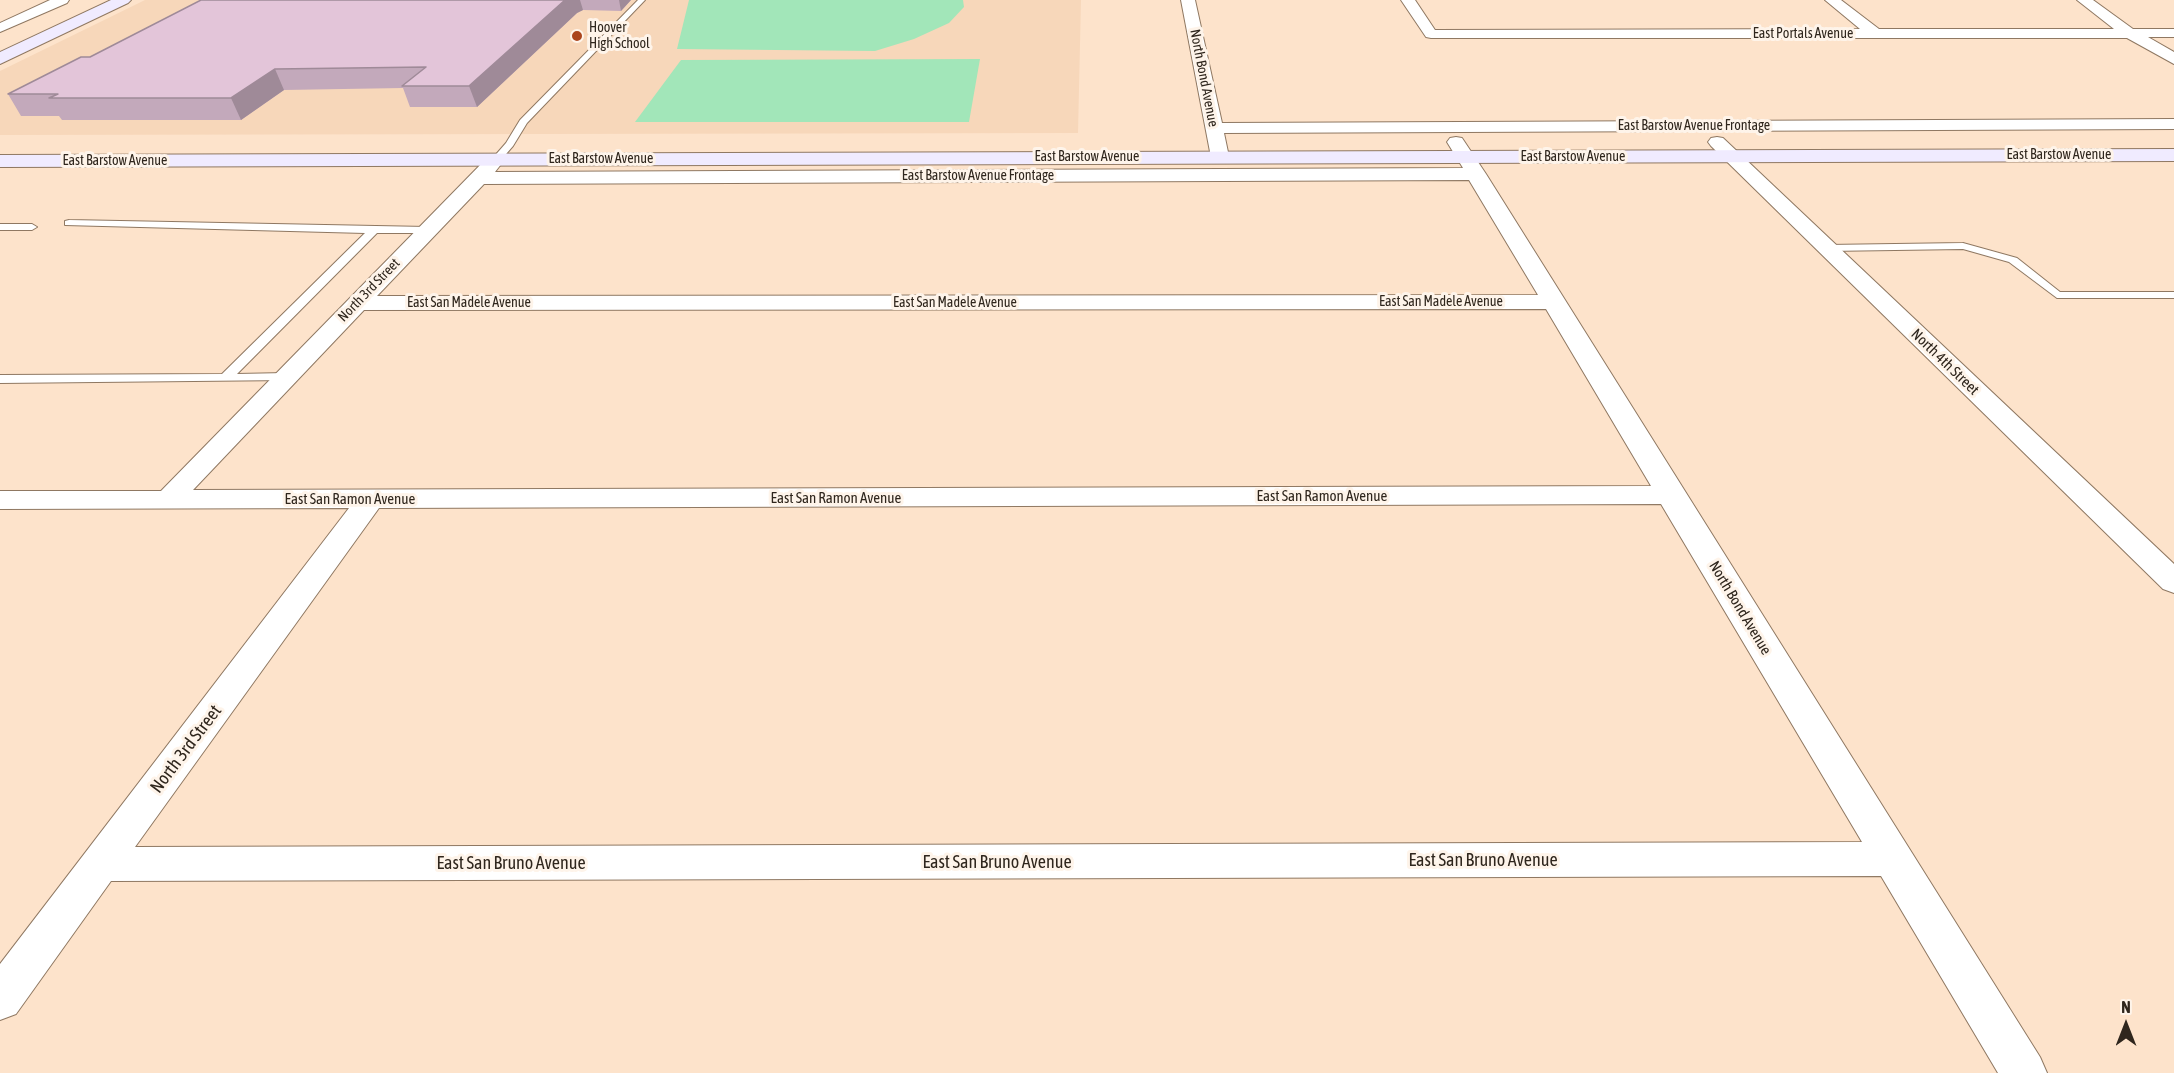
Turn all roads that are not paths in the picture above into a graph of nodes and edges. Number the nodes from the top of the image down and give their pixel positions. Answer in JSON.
{"nodes":[{"id":1,"x":62,"y":0,"type":"edge"},
{"id":2,"x":93,"y":0,"type":"edge"},
{"id":3,"x":123,"y":0,"type":"edge"},
{"id":4,"x":642,"y":0,"type":"edge"},
{"id":5,"x":1188,"y":0,"type":"edge"},
{"id":6,"x":1408,"y":0,"type":"edge"},
{"id":7,"x":1832,"y":0,"type":"edge"},
{"id":8,"x":2084,"y":0,"type":"edge"},
{"id":9,"x":0,"y":28,"type":"edge"},
{"id":10,"x":1875,"y":33,"type":"junction"},
{"id":11,"x":2130,"y":33,"type":"junction"},
{"id":12,"x":2174,"y":33,"type":"edge"},
{"id":13,"x":0,"y":43,"type":"edge"},
{"id":14,"x":0,"y":59,"type":"edge"},
{"id":15,"x":2174,"y":59,"type":"edge"},
{"id":16,"x":2174,"y":124,"type":"edge"},
{"id":17,"x":2174,"y":141,"type":"edge"},
{"id":18,"x":1217,"y":142,"type":"junction"},
{"id":19,"x":0,"y":145,"type":"edge"},
{"id":20,"x":1724,"y":149,"type":"junction"},
{"id":21,"x":503,"y":152,"type":"junction"},
{"id":22,"x":2174,"y":155,"type":"edge"},
{"id":23,"x":1465,"y":158,"type":"junction"},
{"id":24,"x":0,"y":161,"type":"edge"},
{"id":25,"x":480,"y":178,"type":"junction"},
{"id":26,"x":69,"y":223,"type":"dead end"},
{"id":27,"x":32,"y":226,"type":"dead end"},
{"id":28,"x":0,"y":227,"type":"edge"},
{"id":29,"x":374,"y":230,"type":"junction"},
{"id":30,"x":427,"y":230,"type":"junction"},
{"id":31,"x":1827,"y":248,"type":"junction"},
{"id":32,"x":2174,"y":295,"type":"edge"},
{"id":33,"x":1554,"y":302,"type":"junction"},
{"id":34,"x":357,"y":303,"type":"junction"},
{"id":35,"x":226,"y":377,"type":"junction"},
{"id":36,"x":286,"y":377,"type":"junction"},
{"id":37,"x":0,"y":379,"type":"edge"},
{"id":38,"x":1671,"y":495,"type":"junction"},
{"id":39,"x":371,"y":499,"type":"junction"},
{"id":40,"x":0,"y":500,"type":"edge"},
{"id":41,"x":168,"y":500,"type":"junction"},
{"id":42,"x":2162,"y":558,"type":"edge"},
{"id":43,"x":2174,"y":582,"type":"edge"},
{"id":44,"x":1893,"y":859,"type":"junction"},
{"id":45,"x":101,"y":864,"type":"junction"},
{"id":46,"x":0,"y":999,"type":"edge"},
{"id":47,"x":2024,"y":1073,"type":"edge"}],
"edges":[{"from":1,"to":9,"type":"street"},
{"from":2,"to":13,"type":"main road"},
{"from":3,"to":14,"type":"main road"},
{"from":4,"to":21,"type":"lane"},
{"from":5,"to":18,"type":"street","name":"North Bond Avenue"},
{"from":6,"to":10,"type":"street","name":"East Portals Avenue"},
{"from":7,"to":10,"type":"street"},
{"from":8,"to":11,"type":"street"},
{"from":10,"to":11,"type":"street","name":"East Portals Avenue"},
{"from":11,"to":12,"type":"street","name":"East Portals Avenue"},
{"from":11,"to":15,"type":"street"},
{"from":16,"to":18,"type":"street","name":"East Barstow Avenue Frontage"},
{"from":17,"to":20,"type":"main road","name":"East Barstow Avenue"},
{"from":18,"to":21,"type":"main road","name":"East Barstow Avenue"},
{"from":18,"to":23,"type":"main road","name":"East Barstow Avenue"},
{"from":19,"to":21,"type":"main road","name":"East Barstow Avenue"},
{"from":20,"to":22,"type":"main road","name":"East Barstow Avenue"},
{"from":20,"to":23,"type":"main road","name":"East Barstow Avenue"},
{"from":20,"to":31,"type":"street","name":"North 4th Street"},
{"from":21,"to":24,"type":"main road","name":"East Barstow Avenue"},
{"from":21,"to":25,"type":"street","name":"North 3rd Street"},
{"from":23,"to":25,"type":"street","name":"East Barstow Avenue Frontage"},
{"from":23,"to":33,"type":"street","name":"North Bond Avenue"},
{"from":25,"to":30,"type":"street","name":"North 3rd Street"},
{"from":26,"to":29,"type":"lane"},
{"from":27,"to":28,"type":"lane"},
{"from":29,"to":30,"type":"lane"},
{"from":29,"to":35,"type":"lane"},
{"from":30,"to":34,"type":"street","name":"North 3rd Street"},
{"from":31,"to":32,"type":"lane"},
{"from":31,"to":42,"type":"street","name":"North 4th Street"},
{"from":33,"to":34,"type":"street","name":"East San Madele Avenue"},
{"from":33,"to":38,"type":"street","name":"North Bond Avenue"},
{"from":34,"to":36,"type":"street","name":"North 3rd Street"},
{"from":35,"to":36,"type":"lane"},
{"from":35,"to":37,"type":"lane"},
{"from":36,"to":41,"type":"street","name":"North 3rd Street"},
{"from":38,"to":39,"type":"street","name":"East San Ramon Avenue"},
{"from":38,"to":44,"type":"street","name":"North Bond Avenue"},
{"from":39,"to":41,"type":"street","name":"East San Ramon Avenue"},
{"from":39,"to":45,"type":"street","name":"North 3rd Street"},
{"from":40,"to":41,"type":"street","name":"East San Ramon Avenue"},
{"from":42,"to":43,"type":"street","name":"North 4th Street"},
{"from":44,"to":45,"type":"street","name":"East San Bruno Avenue"},
{"from":44,"to":47,"type":"street","name":"North Bond Avenue"},
{"from":45,"to":46,"type":"street","name":"North 3rd Street"}]}
